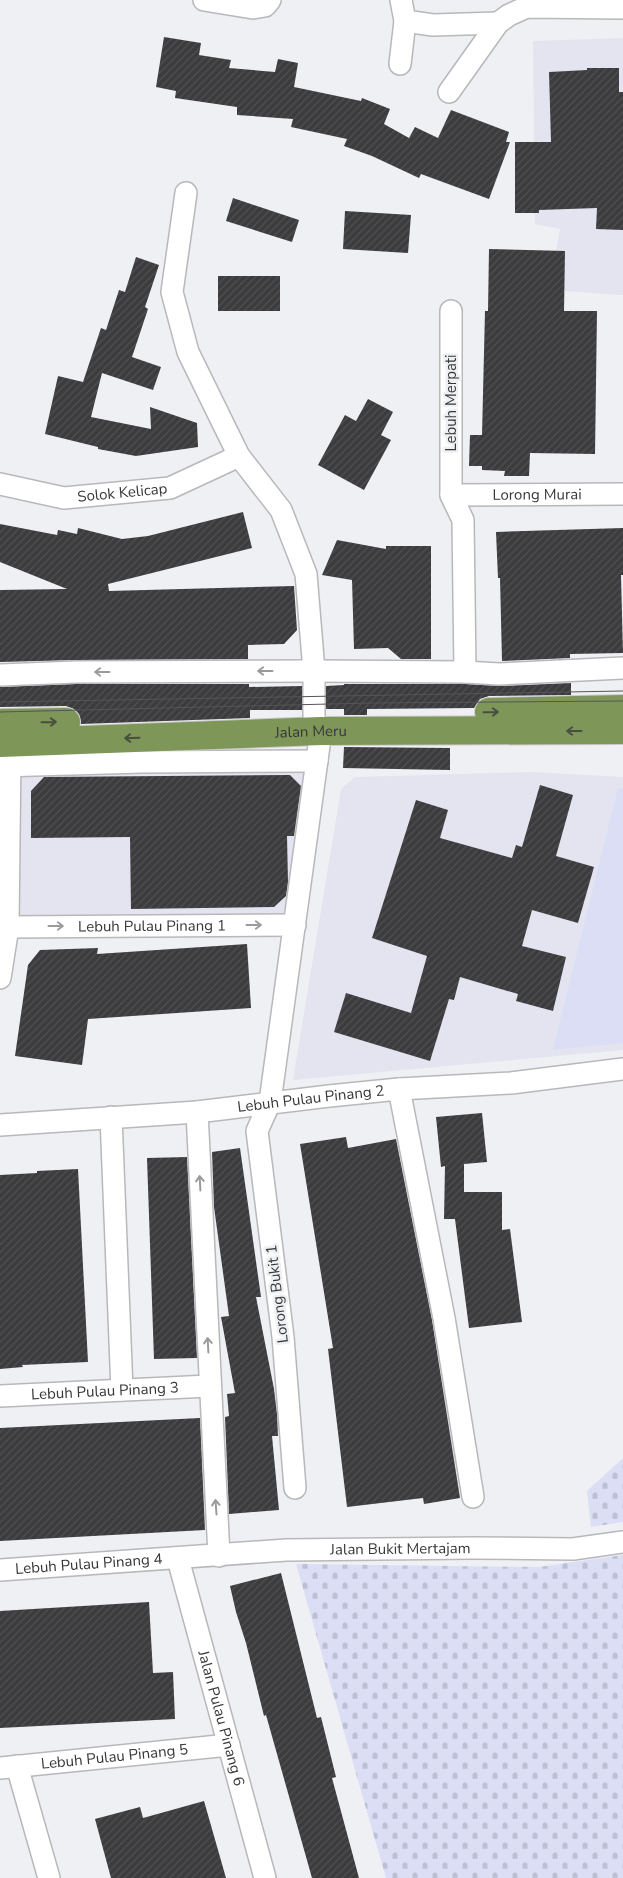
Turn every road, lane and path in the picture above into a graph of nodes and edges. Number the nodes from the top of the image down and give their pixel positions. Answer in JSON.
{"nodes":[{"id":1,"x":204,"y":0,"type":"edge"},
{"id":2,"x":270,"y":0,"type":"edge"},
{"id":3,"x":401,"y":0,"type":"edge"},
{"id":4,"x":623,"y":8,"type":"edge"},
{"id":5,"x":405,"y":21,"type":"junction"},
{"id":6,"x":498,"y":23,"type":"junction"},
{"id":7,"x":400,"y":64,"type":"dead end"},
{"id":8,"x":449,"y":92,"type":"dead end"},
{"id":9,"x":186,"y":193,"type":"dead end"},
{"id":10,"x":451,"y":311,"type":"dead end"},
{"id":11,"x":239,"y":456,"type":"junction"},
{"id":12,"x":0,"y":484,"type":"edge"},
{"id":13,"x":623,"y":494,"type":"edge"},
{"id":14,"x":451,"y":496,"type":"junction"},
{"id":15,"x":623,"y":668,"type":"edge"},
{"id":16,"x":314,"y":671,"type":"junction"},
{"id":17,"x":465,"y":672,"type":"junction"},
{"id":18,"x":0,"y":675,"type":"edge"},
{"id":19,"x":623,"y":709,"type":"edge"},
{"id":20,"x":317,"y":724,"type":"junction"},
{"id":21,"x":623,"y":730,"type":"edge"},
{"id":22,"x":4,"y":748,"type":"edge"},
{"id":23,"x":317,"y":761,"type":"junction"},
{"id":24,"x":295,"y":925,"type":"junction"},
{"id":25,"x":4,"y":937,"type":"edge"},
{"id":26,"x":0,"y":978,"type":"edge"},
{"id":27,"x":623,"y":1069,"type":"edge"},
{"id":28,"x":399,"y":1089,"type":"junction"},
{"id":29,"x":270,"y":1102,"type":"junction"},
{"id":30,"x":197,"y":1112,"type":"junction"},
{"id":31,"x":112,"y":1116,"type":"junction"},
{"id":32,"x":0,"y":1125,"type":"edge"},
{"id":33,"x":210,"y":1386,"type":"junction"},
{"id":34,"x":122,"y":1390,"type":"junction"},
{"id":35,"x":0,"y":1396,"type":"edge"},
{"id":36,"x":295,"y":1488,"type":"dead end"},
{"id":37,"x":473,"y":1497,"type":"dead end"},
{"id":38,"x":623,"y":1542,"type":"edge"},
{"id":39,"x":219,"y":1556,"type":"junction"},
{"id":40,"x":178,"y":1559,"type":"junction"},
{"id":41,"x":0,"y":1570,"type":"edge"},
{"id":42,"x":229,"y":1746,"type":"junction"},
{"id":43,"x":8,"y":1767,"type":"edge"},
{"id":44,"x":49,"y":1878,"type":"edge"},
{"id":45,"x":265,"y":1878,"type":"edge"}],
"edges":[{"from":1,"to":2,"type":"street"},
{"from":3,"to":5,"type":"street"},
{"from":4,"to":6,"type":"street"},
{"from":5,"to":6,"type":"street"},
{"from":5,"to":7,"type":"street"},
{"from":6,"to":8,"type":"street"},
{"from":9,"to":11,"type":"street","name":"Lorong Bukit 1"},
{"from":10,"to":14,"type":"street","name":"Lebuh Merpati"},
{"from":11,"to":12,"type":"street","name":"Solok Kelicap"},
{"from":11,"to":16,"type":"street","name":"Lorong Bukit 1"},
{"from":13,"to":14,"type":"street","name":"Lorong Murai"},
{"from":14,"to":17,"type":"street"},
{"from":15,"to":17,"type":"street"},
{"from":16,"to":17,"type":"street"},
{"from":16,"to":18,"type":"street","one_way":true},
{"from":16,"to":20,"type":"street","name":"Lorong Bukit 1"},
{"from":20,"to":19,"type":"highway","name":"Jalan Meru","one_way":true},
{"from":21,"to":20,"type":"highway","name":"Jalan Meru","one_way":true},
{"from":20,"to":22,"type":"highway","name":"Jalan Meru"},
{"from":20,"to":23,"type":"street","name":"Lorong Bukit 1"},
{"from":22,"to":23,"type":"street"},
{"from":22,"to":25,"type":"street"},
{"from":23,"to":24,"type":"street","name":"Lorong Bukit 1"},
{"from":25,"to":24,"type":"street","name":"Lebuh Pulau Pinang 1","one_way":true},
{"from":24,"to":29,"type":"street","name":"Lorong Bukit 1"},
{"from":25,"to":26,"type":"street"},
{"from":27,"to":28,"type":"street","name":"Lebuh Pulau Pinang 2"},
{"from":28,"to":29,"type":"street","name":"Lebuh Pulau Pinang 2"},
{"from":28,"to":37,"type":"street"},
{"from":29,"to":30,"type":"street","name":"Lebuh Pulau Pinang 2"},
{"from":29,"to":36,"type":"street","name":"Lorong Bukit 1"},
{"from":30,"to":31,"type":"street","name":"Lebuh Pulau Pinang 2"},
{"from":33,"to":30,"type":"street","one_way":true},
{"from":31,"to":32,"type":"street","name":"Lebuh Pulau Pinang 2"},
{"from":31,"to":34,"type":"street"},
{"from":33,"to":34,"type":"street","name":"Lebuh Pulau Pinang 3"},
{"from":39,"to":33,"type":"street","one_way":true},
{"from":34,"to":35,"type":"street","name":"Lebuh Pulau Pinang 3"},
{"from":38,"to":39,"type":"street","name":"Jalan Bukit Mertajam"},
{"from":39,"to":40,"type":"street","name":"Jalan Bukit Mertajam"},
{"from":40,"to":41,"type":"street","name":"Lebuh Pulau Pinang 4"},
{"from":40,"to":42,"type":"street","name":"Jalan Pulau Pinang 6"},
{"from":42,"to":43,"type":"street","name":"Lebuh Pulau Pinang 5"},
{"from":42,"to":45,"type":"street","name":"Jalan Pulau Pinang 6"},
{"from":43,"to":44,"type":"street"}]}
